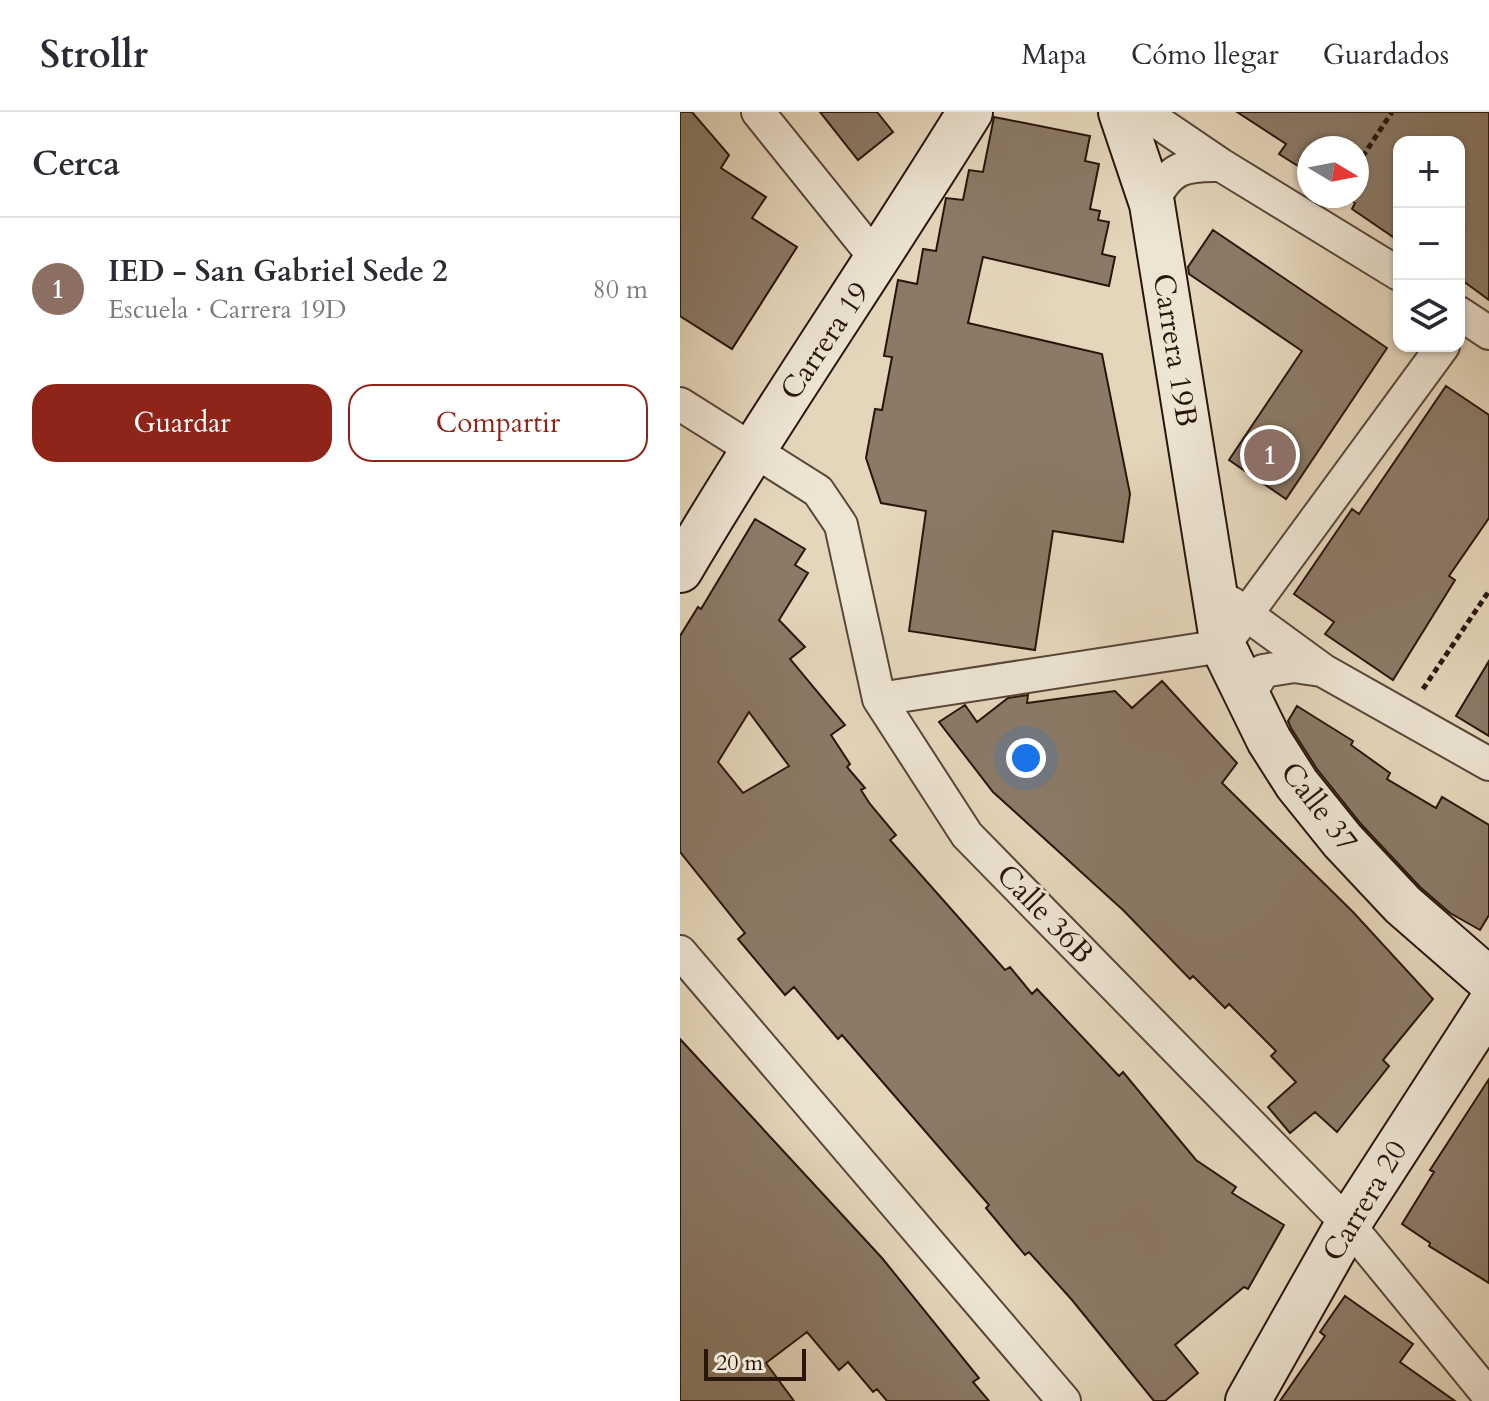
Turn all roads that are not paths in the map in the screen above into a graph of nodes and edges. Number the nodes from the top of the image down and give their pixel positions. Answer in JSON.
{"nodes":[{"id":1,"x":758,"y":112,"type":"edge"},
{"id":2,"x":970,"y":112,"type":"edge"},
{"id":3,"x":1121,"y":112,"type":"edge"},
{"id":4,"x":1143,"y":112,"type":"edge"},
{"id":5,"x":1221,"y":165,"type":"junction"},
{"id":6,"x":1152,"y":204,"type":"junction"},
{"id":7,"x":878,"y":261,"type":"junction"},
{"id":8,"x":1393,"y":270,"type":"edge"},
{"id":9,"x":1438,"y":352,"type":"edge"},
{"id":10,"x":680,"y":404,"type":"edge"},
{"id":11,"x":750,"y":450,"type":"junction"},
{"id":12,"x":680,"y":570,"type":"edge"},
{"id":13,"x":1228,"y":617,"type":"junction"},
{"id":14,"x":1324,"y":671,"type":"junction"},
{"id":15,"x":1248,"y":697,"type":"junction"},
{"id":16,"x":879,"y":699,"type":"junction"},
{"id":17,"x":1489,"y":764,"type":"edge"},
{"id":18,"x":680,"y":952,"type":"edge"},
{"id":19,"x":1489,"y":980,"type":"edge"},
{"id":20,"x":1489,"y":1006,"type":"edge"},
{"id":21,"x":1348,"y":1224,"type":"junction"},
{"id":22,"x":1489,"y":1396,"type":"edge"},
{"id":23,"x":1064,"y":1401,"type":"edge"},
{"id":24,"x":1248,"y":1401,"type":"edge"}],
"edges":[{"from":1,"to":7,"type":"street"},
{"from":2,"to":7,"type":"street","name":"Carrera 19"},
{"from":3,"to":6,"type":"street","name":"Carrera 19B"},
{"from":4,"to":5,"type":"street"},
{"from":5,"to":6,"type":"street"},
{"from":5,"to":8,"type":"street"},
{"from":6,"to":13,"type":"street","name":"Carrera 19B"},
{"from":7,"to":11,"type":"street","name":"Carrera 19"},
{"from":9,"to":13,"type":"street"},
{"from":10,"to":11,"type":"street","name":"Calle 36B"},
{"from":11,"to":12,"type":"street","name":"Carrera 19"},
{"from":11,"to":16,"type":"street","name":"Calle 36B"},
{"from":13,"to":14,"type":"street"},
{"from":13,"to":15,"type":"street","name":"Calle 37"},
{"from":13,"to":16,"type":"street"},
{"from":14,"to":15,"type":"street"},
{"from":14,"to":17,"type":"street"},
{"from":15,"to":19,"type":"street","name":"Calle 37"},
{"from":16,"to":21,"type":"street","name":"Calle 36B"},
{"from":18,"to":23,"type":"street"},
{"from":20,"to":21,"type":"street","name":"Carrera 20"},
{"from":21,"to":22,"type":"street","name":"Calle 36B"},
{"from":21,"to":24,"type":"street","name":"Carrera 20"}]}
